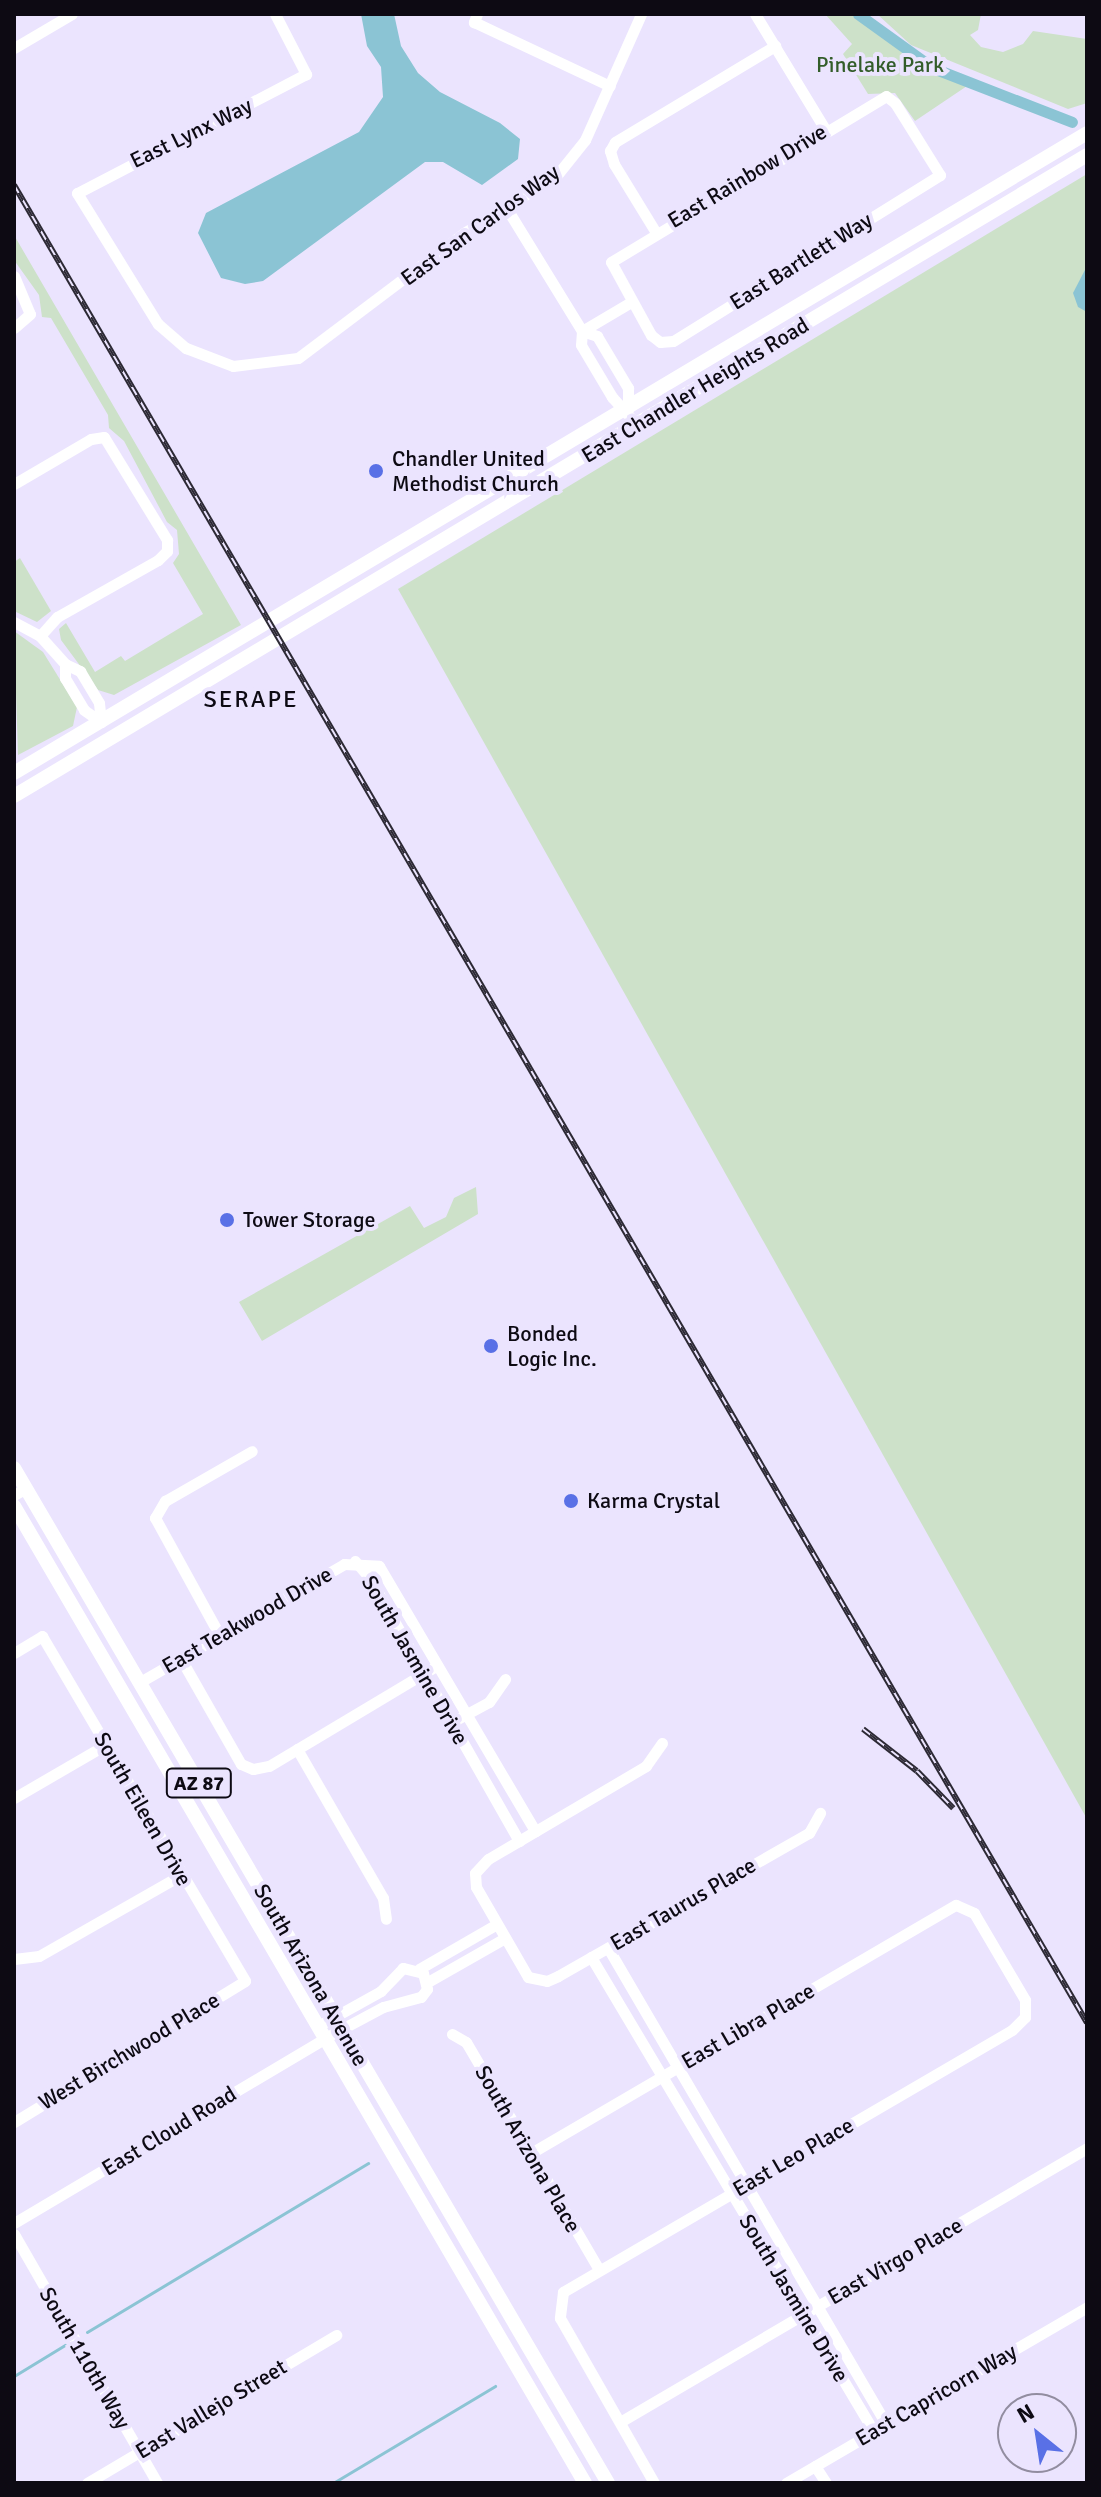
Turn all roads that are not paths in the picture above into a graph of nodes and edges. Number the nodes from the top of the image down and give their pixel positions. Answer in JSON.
{"nodes":[{"id":1,"x":72,"y":14,"type":"edge"},
{"id":2,"x":275,"y":14,"type":"edge"},
{"id":3,"x":477,"y":14,"type":"edge"},
{"id":4,"x":641,"y":14,"type":"edge"},
{"id":5,"x":755,"y":14,"type":"edge"},
{"id":6,"x":775,"y":46,"type":"junction"},
{"id":7,"x":14,"y":48,"type":"edge"},
{"id":8,"x":610,"y":86,"type":"junction"},
{"id":9,"x":825,"y":129,"type":"junction"},
{"id":10,"x":1085,"y":136,"type":"edge"},
{"id":11,"x":1087,"y":155,"type":"edge"},
{"id":12,"x":940,"y":175,"type":"joint"},
{"id":13,"x":507,"y":209,"type":"junction"},
{"id":14,"x":655,"y":231,"type":"junction"},
{"id":15,"x":14,"y":276,"type":"edge"},
{"id":16,"x":631,"y":302,"type":"junction"},
{"id":17,"x":14,"y":328,"type":"edge"},
{"id":18,"x":582,"y":331,"type":"junction"},
{"id":19,"x":233,"y":366,"type":"joint"},
{"id":20,"x":628,"y":409,"type":"junction"},
{"id":21,"x":637,"y":425,"type":"junction"},
{"id":22,"x":14,"y":484,"type":"edge"},
{"id":23,"x":312,"y":597,"type":"junction"},
{"id":24,"x":321,"y":613,"type":"junction"},
{"id":25,"x":14,"y":622,"type":"edge"},
{"id":26,"x":40,"y":636,"type":"junction"},
{"id":27,"x":101,"y":722,"type":"junction"},
{"id":28,"x":14,"y":773,"type":"edge"},
{"id":29,"x":14,"y":796,"type":"edge"},
{"id":30,"x":252,"y":1451,"type":"dead end"},
{"id":31,"x":14,"y":1468,"type":"edge"},
{"id":32,"x":20,"y":1492,"type":"edge"},
{"id":33,"x":14,"y":1506,"type":"edge"},
{"id":34,"x":355,"y":1561,"type":"junction"},
{"id":35,"x":220,"y":1636,"type":"junction"},
{"id":36,"x":14,"y":1653,"type":"edge"},
{"id":37,"x":181,"y":1659,"type":"junction"},
{"id":38,"x":436,"y":1666,"type":"junction"},
{"id":39,"x":424,"y":1673,"type":"junction"},
{"id":40,"x":505,"y":1679,"type":"dead end"},
{"id":41,"x":140,"y":1682,"type":"junction"},
{"id":42,"x":466,"y":1712,"type":"junction"},
{"id":43,"x":452,"y":1722,"type":"junction"},
{"id":44,"x":662,"y":1743,"type":"dead end"},
{"id":45,"x":105,"y":1745,"type":"junction"},
{"id":46,"x":297,"y":1749,"type":"junction"},
{"id":47,"x":14,"y":1798,"type":"edge"},
{"id":48,"x":820,"y":1813,"type":"dead end"},
{"id":49,"x":535,"y":1831,"type":"junction"},
{"id":50,"x":519,"y":1841,"type":"junction"},
{"id":51,"x":181,"y":1875,"type":"junction"},
{"id":52,"x":386,"y":1919,"type":"dead end"},
{"id":53,"x":497,"y":1924,"type":"junction"},
{"id":54,"x":505,"y":1938,"type":"junction"},
{"id":55,"x":608,"y":1948,"type":"junction"},
{"id":56,"x":591,"y":1957,"type":"junction"},
{"id":57,"x":14,"y":1959,"type":"edge"},
{"id":58,"x":419,"y":1969,"type":"junction"},
{"id":59,"x":245,"y":1981,"type":"joint"},
{"id":60,"x":426,"y":1983,"type":"junction"},
{"id":61,"x":1026,"y":2011,"type":"joint"},
{"id":62,"x":339,"y":2022,"type":"junction"},
{"id":63,"x":322,"y":2032,"type":"junction"},
{"id":64,"x":452,"y":2034,"type":"dead end"},
{"id":65,"x":678,"y":2067,"type":"junction"},
{"id":66,"x":662,"y":2076,"type":"junction"},
{"id":67,"x":14,"y":2122,"type":"edge"},
{"id":68,"x":1087,"y":2148,"type":"edge"},
{"id":69,"x":531,"y":2153,"type":"junction"},
{"id":70,"x":746,"y":2184,"type":"junction"},
{"id":71,"x":731,"y":2193,"type":"junction"},
{"id":72,"x":14,"y":2223,"type":"edge"},
{"id":73,"x":14,"y":2234,"type":"edge"},
{"id":74,"x":599,"y":2270,"type":"junction"},
{"id":75,"x":817,"y":2306,"type":"junction"},
{"id":76,"x":1087,"y":2307,"type":"edge"},
{"id":77,"x":803,"y":2314,"type":"junction"},
{"id":78,"x":336,"y":2335,"type":"dead end"},
{"id":79,"x":620,"y":2422,"type":"junction"},
{"id":80,"x":886,"y":2424,"type":"junction"},
{"id":81,"x":874,"y":2432,"type":"junction"},
{"id":82,"x":139,"y":2452,"type":"junction"},
{"id":83,"x":815,"y":2466,"type":"junction"},
{"id":84,"x":87,"y":2483,"type":"edge"},
{"id":85,"x":157,"y":2483,"type":"edge"},
{"id":86,"x":585,"y":2483,"type":"edge"},
{"id":87,"x":608,"y":2483,"type":"edge"},
{"id":88,"x":654,"y":2483,"type":"edge"},
{"id":89,"x":786,"y":2483,"type":"edge"},
{"id":90,"x":826,"y":2483,"type":"edge"}],
"edges":[{"from":1,"to":7,"type":"street"},
{"from":2,"to":19,"type":"street","name":"East Lynx Way"},
{"from":3,"to":8,"type":"street"},
{"from":4,"to":8,"type":"street","name":"East San Carlos Way"},
{"from":5,"to":6,"type":"street"},
{"from":6,"to":9,"type":"street"},
{"from":6,"to":14,"type":"street"},
{"from":8,"to":13,"type":"street","name":"East San Carlos Way"},
{"from":9,"to":12,"type":"street","name":"East Rainbow Drive"},
{"from":9,"to":14,"type":"street","name":"East Rainbow Drive"},
{"from":10,"to":20,"type":"main road","name":"East Chandler Heights Road"},
{"from":11,"to":21,"type":"main road","name":"East Chandler Heights Road"},
{"from":12,"to":16,"type":"street","name":"East Bartlett Way"},
{"from":13,"to":18,"type":"street"},
{"from":13,"to":19,"type":"street","name":"East San Carlos Way"},
{"from":14,"to":16,"type":"street","name":"East Rainbow Drive"},
{"from":15,"to":17,"type":"street"},
{"from":16,"to":18,"type":"street"},
{"from":18,"to":20,"type":"street"},
{"from":18,"to":20,"type":"street"},
{"from":20,"to":21,"type":"street"},
{"from":20,"to":23,"type":"main road","name":"East Chandler Heights Road"},
{"from":21,"to":24,"type":"main road","name":"East Chandler Heights Road"},
{"from":22,"to":26,"type":"street"},
{"from":23,"to":24,"type":"main road"},
{"from":23,"to":27,"type":"main road","name":"East Chandler Heights Road"},
{"from":24,"to":29,"type":"main road","name":"East Chandler Heights Road"},
{"from":25,"to":26,"type":"street"},
{"from":26,"to":27,"type":"street"},
{"from":27,"to":28,"type":"main road","name":"East Chandler Heights Road"},
{"from":30,"to":35,"type":"street"},
{"from":31,"to":32,"type":"main road","name":"South Arizona Avenue","number":"AZ 87"},
{"from":32,"to":41,"type":"main road","name":"South Arizona Avenue","number":"AZ 87"},
{"from":33,"to":63,"type":"main road","name":"South Arizona Avenue","number":"AZ 87"},
{"from":34,"to":35,"type":"street","name":"East Teakwood Drive"},
{"from":34,"to":38,"type":"street","name":"South Jasmine Drive"},
{"from":34,"to":39,"type":"street","name":"South Jasmine Drive"},
{"from":35,"to":37,"type":"street","name":"East Teakwood Drive"},
{"from":36,"to":45,"type":"street","name":"South Eileen Drive"},
{"from":37,"to":41,"type":"street","name":"East Teakwood Drive"},
{"from":37,"to":46,"type":"street"},
{"from":38,"to":39,"type":"street"},
{"from":38,"to":42,"type":"street","name":"South Jasmine Drive"},
{"from":39,"to":43,"type":"street","name":"South Jasmine Drive"},
{"from":39,"to":46,"type":"street"},
{"from":40,"to":42,"type":"street"},
{"from":41,"to":62,"type":"main road","name":"South Arizona Avenue","number":"AZ 87"},
{"from":42,"to":43,"type":"street"},
{"from":42,"to":49,"type":"street","name":"South Jasmine Drive"},
{"from":43,"to":50,"type":"street","name":"South Jasmine Drive"},
{"from":44,"to":49,"type":"street"},
{"from":45,"to":47,"type":"street"},
{"from":45,"to":51,"type":"street","name":"South Eileen Drive"},
{"from":46,"to":52,"type":"street"},
{"from":48,"to":55,"type":"street","name":"East Taurus Place"},
{"from":49,"to":50,"type":"street"},
{"from":50,"to":53,"type":"street"},
{"from":51,"to":57,"type":"street"},
{"from":51,"to":59,"type":"street","name":"South Eileen Drive"},
{"from":53,"to":54,"type":"street"},
{"from":53,"to":58,"type":"street"},
{"from":54,"to":56,"type":"street","name":"East Taurus Place"},
{"from":54,"to":60,"type":"street"},
{"from":55,"to":56,"type":"street","name":"East Taurus Place"},
{"from":55,"to":65,"type":"street","name":"South Jasmine Drive"},
{"from":56,"to":66,"type":"street","name":"South Jasmine Drive"},
{"from":58,"to":60,"type":"street"},
{"from":58,"to":62,"type":"street"},
{"from":59,"to":67,"type":"street","name":"West Birchwood Place"},
{"from":60,"to":62,"type":"street"},
{"from":61,"to":65,"type":"street","name":"East Libra Place"},
{"from":61,"to":70,"type":"street","name":"East Leo Place"},
{"from":62,"to":63,"type":"street"},
{"from":62,"to":87,"type":"main road","name":"South Arizona Avenue","number":"AZ 87"},
{"from":63,"to":72,"type":"street","name":"East Cloud Road"},
{"from":63,"to":86,"type":"main road","name":"South Arizona Avenue","number":"AZ 87"},
{"from":64,"to":69,"type":"street","name":"South Arizona Place"},
{"from":65,"to":66,"type":"street","name":"East Libra Place"},
{"from":65,"to":70,"type":"street","name":"South Jasmine Drive"},
{"from":66,"to":69,"type":"street","name":"East Libra Place"},
{"from":66,"to":71,"type":"street","name":"South Jasmine Drive"},
{"from":68,"to":75,"type":"street","name":"East Virgo Place"},
{"from":69,"to":74,"type":"street","name":"South Arizona Place"},
{"from":70,"to":71,"type":"street","name":"East Leo Place"},
{"from":70,"to":75,"type":"street","name":"South Jasmine Drive"},
{"from":71,"to":74,"type":"street","name":"East Leo Place"},
{"from":71,"to":77,"type":"street","name":"South Jasmine Drive"},
{"from":73,"to":82,"type":"street","name":"South 110th Way"},
{"from":74,"to":79,"type":"street","name":"East Leo Place"},
{"from":75,"to":77,"type":"street","name":"East Virgo Place"},
{"from":75,"to":80,"type":"street","name":"South Jasmine Drive"},
{"from":76,"to":80,"type":"street","name":"East Capricorn Way"},
{"from":77,"to":79,"type":"street","name":"East Virgo Place"},
{"from":77,"to":81,"type":"street","name":"South Jasmine Drive"},
{"from":78,"to":82,"type":"street","name":"East Vallejo Street"},
{"from":79,"to":88,"type":"street"},
{"from":80,"to":81,"type":"street","name":"East Capricorn Way"},
{"from":81,"to":83,"type":"street","name":"East Capricorn Way"},
{"from":82,"to":84,"type":"street","name":"East Vallejo Street"},
{"from":82,"to":85,"type":"street","name":"South 110th Way"},
{"from":83,"to":89,"type":"street","name":"East Capricorn Way"},
{"from":83,"to":90,"type":"street"}]}
